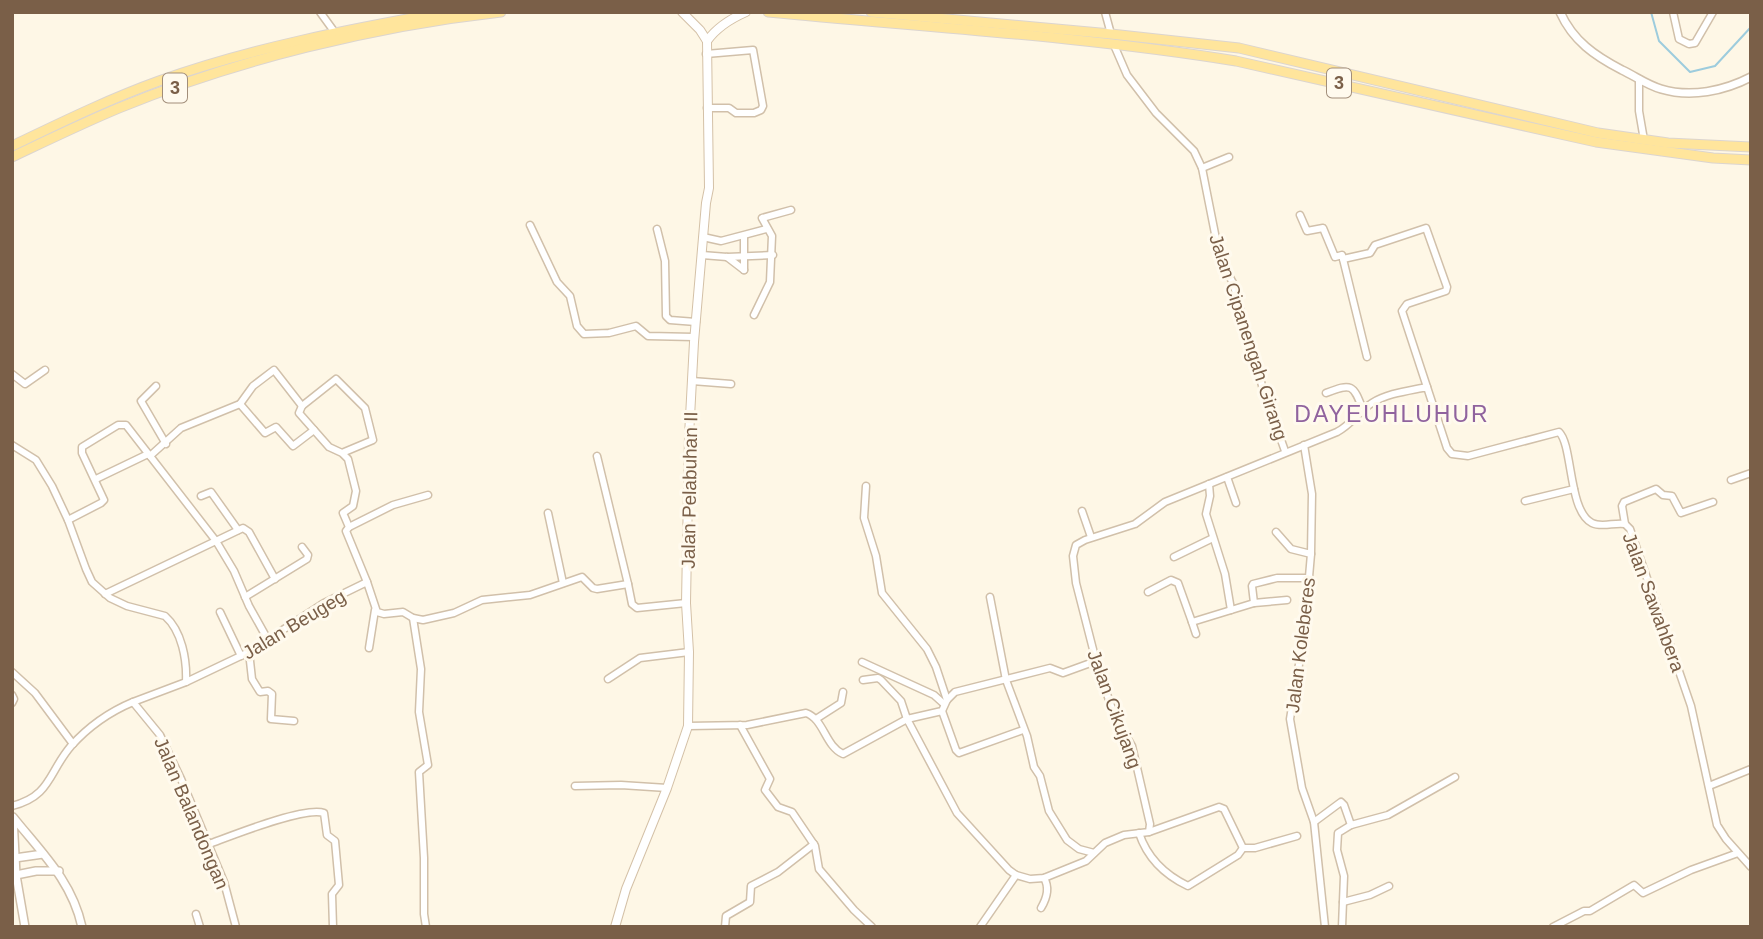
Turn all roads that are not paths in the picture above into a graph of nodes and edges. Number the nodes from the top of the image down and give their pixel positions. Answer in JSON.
{"nodes":[{"id":1,"x":320,"y":12,"type":"edge"},
{"id":2,"x":446,"y":12,"type":"edge"},
{"id":3,"x":501,"y":12,"type":"edge"},
{"id":4,"x":682,"y":12,"type":"edge"},
{"id":5,"x":746,"y":12,"type":"edge"},
{"id":6,"x":768,"y":12,"type":"edge"},
{"id":7,"x":871,"y":12,"type":"edge"},
{"id":8,"x":1105,"y":12,"type":"edge"},
{"id":9,"x":1560,"y":12,"type":"edge"},
{"id":10,"x":1673,"y":12,"type":"edge"},
{"id":11,"x":1713,"y":12,"type":"edge"},
{"id":12,"x":923,"y":20,"type":"junction"},
{"id":13,"x":407,"y":23,"type":"junction"},
{"id":14,"x":1111,"y":34,"type":"junction"},
{"id":15,"x":342,"y":35,"type":"junction"},
{"id":16,"x":707,"y":41,"type":"junction"},
{"id":17,"x":1114,"y":45,"type":"junction"},
{"id":18,"x":706,"y":54,"type":"junction"},
{"id":19,"x":1751,"y":78,"type":"edge"},
{"id":20,"x":1639,"y":79,"type":"junction"},
{"id":21,"x":707,"y":108,"type":"junction"},
{"id":22,"x":1597,"y":138,"type":"junction"},
{"id":23,"x":1644,"y":140,"type":"junction"},
{"id":24,"x":12,"y":146,"type":"edge"},
{"id":25,"x":1751,"y":147,"type":"edge"},
{"id":26,"x":12,"y":157,"type":"edge"},
{"id":27,"x":1229,"y":157,"type":"dead end"},
{"id":28,"x":1751,"y":160,"type":"edge"},
{"id":29,"x":1202,"y":168,"type":"junction"},
{"id":30,"x":791,"y":210,"type":"dead end"},
{"id":31,"x":1300,"y":215,"type":"dead end"},
{"id":32,"x":530,"y":225,"type":"dead end"},
{"id":33,"x":657,"y":229,"type":"dead end"},
{"id":34,"x":766,"y":229,"type":"junction"},
{"id":35,"x":703,"y":237,"type":"junction"},
{"id":36,"x":744,"y":237,"type":"junction"},
{"id":37,"x":702,"y":255,"type":"junction"},
{"id":38,"x":773,"y":255,"type":"junction"},
{"id":39,"x":744,"y":256,"type":"junction"},
{"id":40,"x":727,"y":257,"type":"junction"},
{"id":41,"x":1343,"y":258,"type":"junction"},
{"id":42,"x":754,"y":315,"type":"dead end"},
{"id":43,"x":696,"y":322,"type":"junction"},
{"id":44,"x":694,"y":337,"type":"junction"},
{"id":45,"x":1367,"y":357,"type":"dead end"},
{"id":46,"x":44,"y":370,"type":"dead end"},
{"id":47,"x":12,"y":374,"type":"edge"},
{"id":48,"x":692,"y":382,"type":"junction"},
{"id":49,"x":731,"y":384,"type":"dead end"},
{"id":50,"x":156,"y":386,"type":"dead end"},
{"id":51,"x":1427,"y":387,"type":"junction"},
{"id":52,"x":1326,"y":393,"type":"dead end"},
{"id":53,"x":240,"y":404,"type":"junction"},
{"id":54,"x":302,"y":406,"type":"junction"},
{"id":55,"x":1363,"y":410,"type":"junction"},
{"id":56,"x":314,"y":430,"type":"junction"},
{"id":57,"x":166,"y":444,"type":"junction"},
{"id":58,"x":12,"y":445,"type":"edge"},
{"id":59,"x":1304,"y":445,"type":"junction"},
{"id":60,"x":1285,"y":451,"type":"junction"},
{"id":61,"x":342,"y":453,"type":"junction"},
{"id":62,"x":149,"y":455,"type":"junction"},
{"id":63,"x":597,"y":456,"type":"dead end"},
{"id":64,"x":1751,"y":473,"type":"edge"},
{"id":65,"x":1227,"y":477,"type":"junction"},
{"id":66,"x":96,"y":479,"type":"junction"},
{"id":67,"x":1731,"y":480,"type":"dead end"},
{"id":68,"x":1209,"y":484,"type":"junction"},
{"id":69,"x":866,"y":486,"type":"dead end"},
{"id":70,"x":1574,"y":489,"type":"junction"},
{"id":71,"x":428,"y":495,"type":"dead end"},
{"id":72,"x":201,"y":496,"type":"dead end"},
{"id":73,"x":1525,"y":501,"type":"dead end"},
{"id":74,"x":1713,"y":502,"type":"dead end"},
{"id":75,"x":1236,"y":503,"type":"dead end"},
{"id":76,"x":1082,"y":511,"type":"dead end"},
{"id":77,"x":548,"y":513,"type":"dead end"},
{"id":78,"x":68,"y":520,"type":"junction"},
{"id":79,"x":1625,"y":524,"type":"junction"},
{"id":80,"x":349,"y":527,"type":"junction"},
{"id":81,"x":238,"y":530,"type":"junction"},
{"id":82,"x":1276,"y":532,"type":"dead end"},
{"id":83,"x":1091,"y":537,"type":"junction"},
{"id":84,"x":1213,"y":538,"type":"junction"},
{"id":85,"x":216,"y":541,"type":"junction"},
{"id":86,"x":302,"y":547,"type":"dead end"},
{"id":87,"x":1311,"y":554,"type":"junction"},
{"id":88,"x":1174,"y":557,"type":"dead end"},
{"id":89,"x":1309,"y":578,"type":"junction"},
{"id":90,"x":275,"y":579,"type":"junction"},
{"id":91,"x":367,"y":582,"type":"junction"},
{"id":92,"x":563,"y":583,"type":"junction"},
{"id":93,"x":628,"y":584,"type":"junction"},
{"id":94,"x":1148,"y":592,"type":"dead end"},
{"id":95,"x":105,"y":594,"type":"junction"},
{"id":96,"x":245,"y":597,"type":"junction"},
{"id":97,"x":990,"y":597,"type":"dead end"},
{"id":98,"x":1287,"y":600,"type":"dead end"},
{"id":99,"x":686,"y":603,"type":"junction"},
{"id":100,"x":1254,"y":603,"type":"junction"},
{"id":101,"x":375,"y":610,"type":"junction"},
{"id":102,"x":1231,"y":610,"type":"junction"},
{"id":103,"x":220,"y":612,"type":"dead end"},
{"id":104,"x":413,"y":618,"type":"junction"},
{"id":105,"x":1192,"y":622,"type":"junction"},
{"id":106,"x":1196,"y":634,"type":"dead end"},
{"id":107,"x":268,"y":640,"type":"junction"},
{"id":108,"x":369,"y":648,"type":"dead end"},
{"id":109,"x":249,"y":652,"type":"junction"},
{"id":110,"x":690,"y":652,"type":"junction"},
{"id":111,"x":240,"y":656,"type":"junction"},
{"id":112,"x":1096,"y":661,"type":"junction"},
{"id":113,"x":862,"y":662,"type":"dead end"},
{"id":114,"x":12,"y":672,"type":"edge"},
{"id":115,"x":608,"y":680,"type":"dead end"},
{"id":116,"x":863,"y":680,"type":"dead end"},
{"id":117,"x":1006,"y":680,"type":"junction"},
{"id":118,"x":186,"y":682,"type":"junction"},
{"id":119,"x":843,"y":692,"type":"dead end"},
{"id":120,"x":12,"y":695,"type":"edge"},
{"id":121,"x":133,"y":702,"type":"junction"},
{"id":122,"x":12,"y":703,"type":"edge"},
{"id":123,"x":944,"y":705,"type":"junction"},
{"id":124,"x":816,"y":719,"type":"junction"},
{"id":125,"x":907,"y":719,"type":"junction"},
{"id":126,"x":294,"y":720,"type":"dead end"},
{"id":127,"x":740,"y":725,"type":"junction"},
{"id":128,"x":688,"y":726,"type":"junction"},
{"id":129,"x":1024,"y":730,"type":"junction"},
{"id":130,"x":73,"y":744,"type":"junction"},
{"id":131,"x":1751,"y":769,"type":"edge"},
{"id":132,"x":1455,"y":777,"type":"dead end"},
{"id":133,"x":575,"y":786,"type":"dead end"},
{"id":134,"x":1709,"y":786,"type":"junction"},
{"id":135,"x":667,"y":789,"type":"junction"},
{"id":136,"x":12,"y":806,"type":"edge"},
{"id":137,"x":12,"y":816,"type":"edge"},
{"id":138,"x":1314,"y":822,"type":"junction"},
{"id":139,"x":1351,"y":825,"type":"junction"},
{"id":140,"x":1149,"y":832,"type":"junction"},
{"id":141,"x":1139,"y":834,"type":"junction"},
{"id":142,"x":1297,"y":836,"type":"dead end"},
{"id":143,"x":209,"y":844,"type":"junction"},
{"id":144,"x":814,"y":844,"type":"junction"},
{"id":145,"x":1243,"y":848,"type":"junction"},
{"id":146,"x":1094,"y":853,"type":"junction"},
{"id":147,"x":1738,"y":853,"type":"junction"},
{"id":148,"x":43,"y":854,"type":"junction"},
{"id":149,"x":15,"y":858,"type":"junction"},
{"id":150,"x":1751,"y":867,"type":"edge"},
{"id":151,"x":59,"y":871,"type":"junction"},
{"id":152,"x":1013,"y":873,"type":"junction"},
{"id":153,"x":16,"y":875,"type":"junction"},
{"id":154,"x":1044,"y":878,"type":"junction"},
{"id":155,"x":1389,"y":886,"type":"dead end"},
{"id":156,"x":1343,"y":902,"type":"junction"},
{"id":157,"x":1041,"y":908,"type":"dead end"},
{"id":158,"x":196,"y":914,"type":"dead end"},
{"id":159,"x":25,"y":927,"type":"edge"},
{"id":160,"x":82,"y":927,"type":"edge"},
{"id":161,"x":200,"y":927,"type":"edge"},
{"id":162,"x":236,"y":927,"type":"edge"},
{"id":163,"x":333,"y":927,"type":"edge"},
{"id":164,"x":426,"y":927,"type":"edge"},
{"id":165,"x":615,"y":927,"type":"edge"},
{"id":166,"x":725,"y":927,"type":"edge"},
{"id":167,"x":872,"y":927,"type":"edge"},
{"id":168,"x":980,"y":927,"type":"edge"},
{"id":169,"x":1325,"y":927,"type":"edge"},
{"id":170,"x":1342,"y":927,"type":"edge"},
{"id":171,"x":1553,"y":927,"type":"edge"}],
"edges":[{"from":1,"to":15,"type":"street"},
{"from":2,"to":13,"type":"main road","number":"3"},
{"from":3,"to":13,"type":"main road","number":"3"},
{"from":4,"to":16,"type":"main road"},
{"from":5,"to":16,"type":"main road"},
{"from":6,"to":12,"type":"main road","number":"3"},
{"from":7,"to":12,"type":"main road","number":"3"},
{"from":8,"to":14,"type":"street"},
{"from":9,"to":20,"type":"street"},
{"from":10,"to":11,"type":"street"},
{"from":12,"to":14,"type":"main road","number":"3"},
{"from":12,"to":17,"type":"main road","number":"3"},
{"from":13,"to":15,"type":"main road","number":"3"},
{"from":14,"to":22,"type":"main road","number":"3"},
{"from":15,"to":24,"type":"main road"},
{"from":15,"to":26,"type":"main road","number":"3"},
{"from":16,"to":18,"type":"main road","name":"Jalan Pelabuhan II"},
{"from":17,"to":22,"type":"main road","number":"3"},
{"from":17,"to":29,"type":"street","name":"Jalan Cipanengah Girang"},
{"from":18,"to":21,"type":"main road","name":"Jalan Pelabuhan II"},
{"from":18,"to":21,"type":"street"},
{"from":19,"to":20,"type":"street"},
{"from":20,"to":23,"type":"street"},
{"from":21,"to":35,"type":"main road","name":"Jalan Pelabuhan II"},
{"from":22,"to":23,"type":"main road","number":"3"},
{"from":22,"to":28,"type":"main road","number":"3"},
{"from":23,"to":25,"type":"main road","number":"3"},
{"from":27,"to":29,"type":"street"},
{"from":29,"to":60,"type":"street","name":"Jalan Cipanengah Girang"},
{"from":30,"to":34,"type":"street"},
{"from":31,"to":41,"type":"street"},
{"from":32,"to":44,"type":"street"},
{"from":33,"to":43,"type":"street"},
{"from":34,"to":36,"type":"street"},
{"from":34,"to":38,"type":"street"},
{"from":35,"to":36,"type":"street"},
{"from":35,"to":37,"type":"main road","name":"Jalan Pelabuhan II"},
{"from":36,"to":39,"type":"street"},
{"from":37,"to":40,"type":"street"},
{"from":37,"to":43,"type":"main road","name":"Jalan Pelabuhan II"},
{"from":38,"to":39,"type":"street"},
{"from":38,"to":42,"type":"street"},
{"from":39,"to":40,"type":"street"},
{"from":39,"to":40,"type":"street"},
{"from":41,"to":45,"type":"street"},
{"from":41,"to":51,"type":"street"},
{"from":43,"to":44,"type":"main road","name":"Jalan Pelabuhan II"},
{"from":44,"to":48,"type":"main road","name":"Jalan Pelabuhan II"},
{"from":46,"to":47,"type":"street"},
{"from":48,"to":49,"type":"street"},
{"from":48,"to":99,"type":"main road","name":"Jalan Pelabuhan II"},
{"from":50,"to":57,"type":"street"},
{"from":51,"to":55,"type":"street"},
{"from":51,"to":70,"type":"street","name":"Jalan Sawahbera"},
{"from":52,"to":55,"type":"street"},
{"from":53,"to":54,"type":"street"},
{"from":53,"to":56,"type":"street"},
{"from":53,"to":57,"type":"street"},
{"from":54,"to":56,"type":"street"},
{"from":54,"to":61,"type":"street"},
{"from":55,"to":59,"type":"street"},
{"from":56,"to":61,"type":"street"},
{"from":57,"to":62,"type":"street"},
{"from":58,"to":78,"type":"street"},
{"from":59,"to":60,"type":"street"},
{"from":59,"to":87,"type":"street","name":"Jalan Koleberes"},
{"from":60,"to":65,"type":"street"},
{"from":61,"to":80,"type":"street"},
{"from":62,"to":66,"type":"street"},
{"from":62,"to":66,"type":"street"},
{"from":62,"to":85,"type":"street"},
{"from":63,"to":93,"type":"street"},
{"from":64,"to":67,"type":"street"},
{"from":65,"to":68,"type":"street"},
{"from":65,"to":75,"type":"street"},
{"from":66,"to":78,"type":"street"},
{"from":68,"to":83,"type":"street"},
{"from":68,"to":84,"type":"street"},
{"from":69,"to":123,"type":"street"},
{"from":70,"to":73,"type":"street"},
{"from":70,"to":79,"type":"street","name":"Jalan Sawahbera"},
{"from":71,"to":80,"type":"street"},
{"from":72,"to":81,"type":"street"},
{"from":74,"to":79,"type":"street"},
{"from":76,"to":83,"type":"street"},
{"from":77,"to":92,"type":"street"},
{"from":78,"to":95,"type":"street"},
{"from":79,"to":134,"type":"street","name":"Jalan Sawahbera"},
{"from":80,"to":91,"type":"street"},
{"from":81,"to":85,"type":"street"},
{"from":81,"to":90,"type":"street"},
{"from":82,"to":87,"type":"street"},
{"from":83,"to":112,"type":"street","name":"Jalan Cikujang"},
{"from":84,"to":88,"type":"street"},
{"from":84,"to":102,"type":"street"},
{"from":85,"to":95,"type":"street"},
{"from":85,"to":96,"type":"street"},
{"from":86,"to":90,"type":"street"},
{"from":87,"to":89,"type":"street","name":"Jalan Koleberes"},
{"from":89,"to":100,"type":"street"},
{"from":89,"to":138,"type":"street","name":"Jalan Koleberes"},
{"from":90,"to":96,"type":"street"},
{"from":91,"to":101,"type":"street","name":"Jalan Beugeg"},
{"from":91,"to":107,"type":"street","name":"Jalan Beugeg"},
{"from":92,"to":93,"type":"street","name":"Jalan Beugeg"},
{"from":92,"to":104,"type":"street","name":"Jalan Beugeg"},
{"from":93,"to":99,"type":"street"},
{"from":94,"to":105,"type":"street"},
{"from":95,"to":118,"type":"street"},
{"from":96,"to":107,"type":"street"},
{"from":97,"to":117,"type":"street"},
{"from":98,"to":100,"type":"street"},
{"from":99,"to":110,"type":"main road","name":"Jalan Pelabuhan II"},
{"from":100,"to":102,"type":"street"},
{"from":101,"to":104,"type":"street","name":"Jalan Beugeg"},
{"from":101,"to":108,"type":"street"},
{"from":102,"to":105,"type":"street"},
{"from":103,"to":111,"type":"street"},
{"from":104,"to":164,"type":"street"},
{"from":105,"to":106,"type":"street"},
{"from":107,"to":109,"type":"street","name":"Jalan Beugeg"},
{"from":109,"to":111,"type":"street","name":"Jalan Beugeg"},
{"from":109,"to":126,"type":"street"},
{"from":110,"to":115,"type":"street"},
{"from":110,"to":128,"type":"main road","name":"Jalan Pelabuhan II"},
{"from":111,"to":118,"type":"street","name":"Jalan Beugeg"},
{"from":112,"to":117,"type":"street"},
{"from":112,"to":140,"type":"street","name":"Jalan Cikujang"},
{"from":113,"to":123,"type":"street"},
{"from":114,"to":130,"type":"street"},
{"from":116,"to":125,"type":"street"},
{"from":117,"to":123,"type":"street"},
{"from":117,"to":129,"type":"street"},
{"from":118,"to":121,"type":"street"},
{"from":119,"to":124,"type":"street"},
{"from":120,"to":122,"type":"street"},
{"from":121,"to":130,"type":"street"},
{"from":121,"to":143,"type":"street","name":"Jalan Balandongan"},
{"from":123,"to":125,"type":"street"},
{"from":123,"to":129,"type":"street"},
{"from":124,"to":125,"type":"street"},
{"from":124,"to":127,"type":"street"},
{"from":125,"to":152,"type":"street"},
{"from":127,"to":128,"type":"street"},
{"from":127,"to":144,"type":"street"},
{"from":128,"to":135,"type":"main road","name":"Jalan Pelabuhan II"},
{"from":129,"to":146,"type":"street"},
{"from":130,"to":136,"type":"street"},
{"from":131,"to":134,"type":"street"},
{"from":132,"to":139,"type":"street"},
{"from":133,"to":135,"type":"street"},
{"from":134,"to":147,"type":"street","name":"Jalan Sawahbera"},
{"from":135,"to":165,"type":"main road","name":"Jalan Pelabuhan II"},
{"from":137,"to":148,"type":"street"},
{"from":137,"to":149,"type":"street"},
{"from":138,"to":139,"type":"street"},
{"from":138,"to":169,"type":"street","name":"Jalan Koleberes"},
{"from":139,"to":156,"type":"street"},
{"from":140,"to":141,"type":"street"},
{"from":140,"to":145,"type":"street"},
{"from":141,"to":145,"type":"street"},
{"from":141,"to":146,"type":"street"},
{"from":142,"to":145,"type":"street"},
{"from":143,"to":162,"type":"street","name":"Jalan Balandongan"},
{"from":143,"to":163,"type":"street"},
{"from":144,"to":166,"type":"street"},
{"from":144,"to":167,"type":"street"},
{"from":146,"to":154,"type":"street"},
{"from":147,"to":150,"type":"street","name":"Jalan Sawahbera"},
{"from":147,"to":171,"type":"street"},
{"from":148,"to":149,"type":"street"},
{"from":148,"to":151,"type":"street"},
{"from":149,"to":153,"type":"street"},
{"from":151,"to":153,"type":"street"},
{"from":151,"to":160,"type":"street"},
{"from":152,"to":154,"type":"street"},
{"from":152,"to":168,"type":"street"},
{"from":153,"to":159,"type":"street"},
{"from":154,"to":157,"type":"street"},
{"from":155,"to":156,"type":"street"},
{"from":156,"to":170,"type":"street"},
{"from":158,"to":161,"type":"street"}]}
